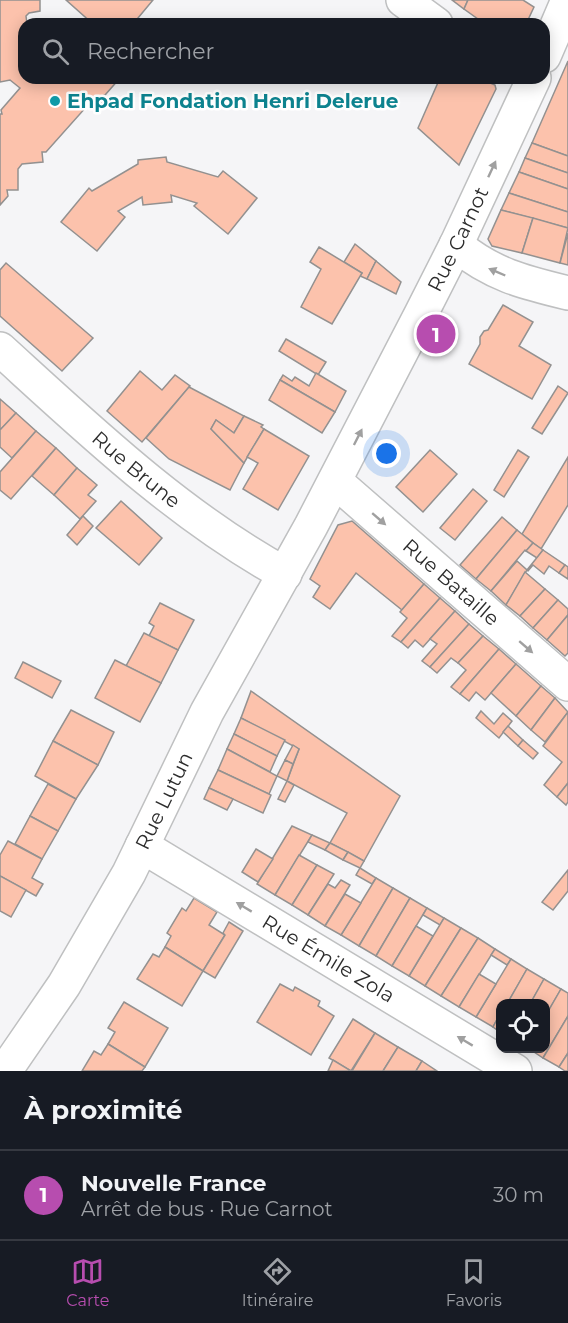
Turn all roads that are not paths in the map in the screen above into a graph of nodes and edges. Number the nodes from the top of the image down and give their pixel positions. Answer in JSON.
{"nodes":[{"id":1,"x":403,"y":0,"type":"edge"},
{"id":2,"x":568,"y":0,"type":"edge"},
{"id":3,"x":428,"y":18,"type":"edge"},
{"id":4,"x":550,"y":39,"type":"edge"},
{"id":5,"x":529,"y":84,"type":"edge"},
{"id":6,"x":456,"y":245,"type":"junction"},
{"id":7,"x":556,"y":290,"type":"edge"},
{"id":8,"x":0,"y":349,"type":"edge"},
{"id":9,"x":335,"y":481,"type":"junction"},
{"id":10,"x":311,"y":526,"type":"joint"},
{"id":11,"x":285,"y":574,"type":"junction"},
{"id":12,"x":568,"y":684,"type":"edge"},
{"id":13,"x":142,"y":846,"type":"junction"},
{"id":14,"x":5,"y":1071,"type":"edge"},
{"id":15,"x":515,"y":1071,"type":"edge"}],
"edges":[{"from":1,"to":3,"type":"main road"},
{"from":2,"to":4,"type":"main road","name":"Rue Carnot"},
{"from":6,"to":5,"type":"main road","name":"Rue Carnot","one_way":true},
{"from":7,"to":6,"type":"main road","one_way":true},
{"from":9,"to":6,"type":"main road","name":"Rue Carnot","one_way":true},
{"from":8,"to":11,"type":"main road","name":"Rue Brune"},
{"from":9,"to":10,"type":"main road","name":"Rue Carnot"},
{"from":9,"to":12,"type":"main road","name":"Rue Bataille","one_way":true},
{"from":10,"to":11,"type":"main road","name":"Rue Lutun"},
{"from":11,"to":13,"type":"main road","name":"Rue Lutun"},
{"from":13,"to":14,"type":"main road","name":"Rue Lutun"},
{"from":15,"to":13,"type":"main road","name":"Rue Émile Zola","one_way":true}]}
